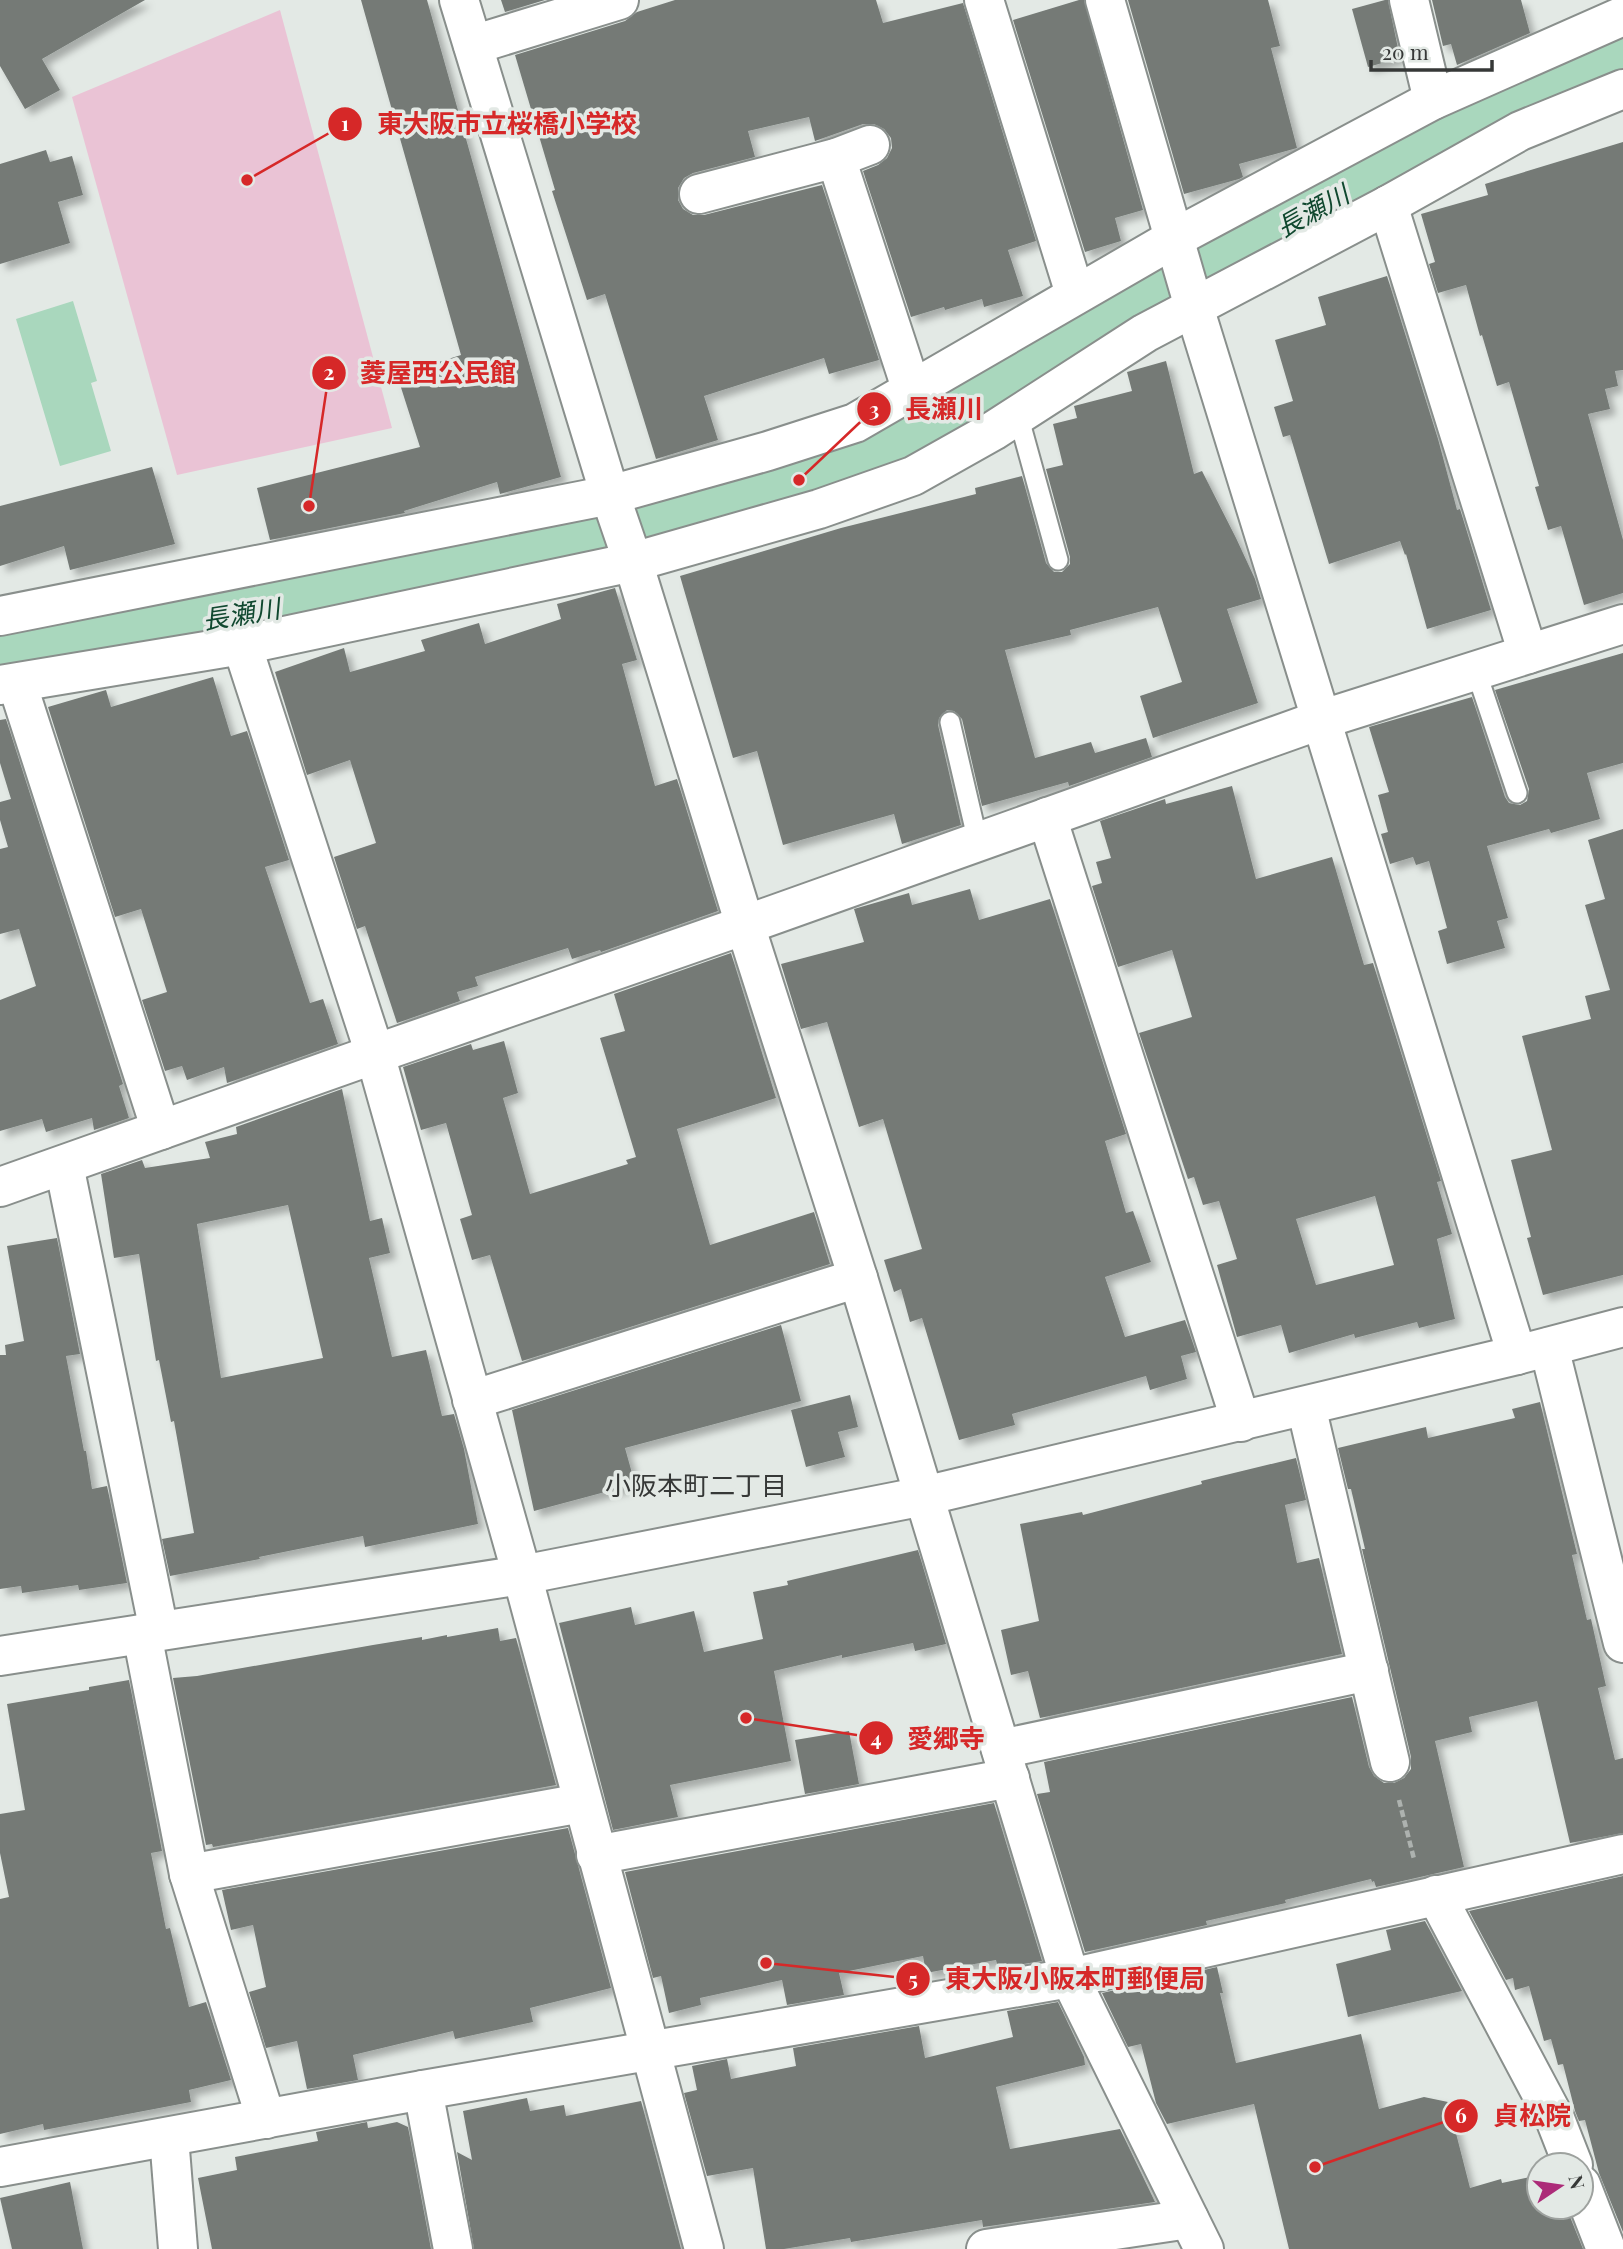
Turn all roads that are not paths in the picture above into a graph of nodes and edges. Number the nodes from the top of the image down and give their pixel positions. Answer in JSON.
{"nodes":[{"id":1,"x":459,"y":0,"type":"edge"},
{"id":2,"x":619,"y":0,"type":"edge"},
{"id":3,"x":984,"y":0,"type":"edge"},
{"id":4,"x":1105,"y":0,"type":"edge"},
{"id":5,"x":1409,"y":0,"type":"edge"},
{"id":6,"x":1623,"y":16,"type":"edge"},
{"id":7,"x":473,"y":45,"type":"junction"},
{"id":8,"x":1623,"y":89,"type":"edge"},
{"id":9,"x":1433,"y":100,"type":"junction"},
{"id":10,"x":699,"y":194,"type":"dead end"},
{"id":11,"x":1388,"y":205,"type":"junction"},
{"id":12,"x":1173,"y":239,"type":"junction"},
{"id":13,"x":1075,"y":294,"type":"junction"},
{"id":14,"x":1194,"y":307,"type":"junction"},
{"id":15,"x":912,"y":391,"type":"junction"},
{"id":16,"x":1018,"y":415,"type":"junction"},
{"id":17,"x":610,"y":495,"type":"junction"},
{"id":18,"x":1058,"y":560,"type":"dead end"},
{"id":19,"x":633,"y":562,"type":"junction"},
{"id":20,"x":0,"y":616,"type":"edge"},
{"id":21,"x":1623,"y":624,"type":"edge"},
{"id":22,"x":242,"y":645,"type":"junction"},
{"id":23,"x":1528,"y":654,"type":"junction"},
{"id":24,"x":1476,"y":671,"type":"junction"},
{"id":25,"x":8,"y":684,"type":"edge"},
{"id":26,"x":1320,"y":720,"type":"junction"},
{"id":27,"x":950,"y":722,"type":"dead end"},
{"id":28,"x":1517,"y":793,"type":"dead end"},
{"id":29,"x":1047,"y":817,"type":"junction"},
{"id":30,"x":978,"y":842,"type":"junction"},
{"id":31,"x":745,"y":925,"type":"junction"},
{"id":32,"x":374,"y":1054,"type":"junction"},
{"id":33,"x":161,"y":1130,"type":"junction"},
{"id":34,"x":64,"y":1165,"type":"junction"},
{"id":35,"x":0,"y":1188,"type":"edge"},
{"id":36,"x":859,"y":1278,"type":"junction"},
{"id":37,"x":1623,"y":1327,"type":"edge"},
{"id":38,"x":1533,"y":1351,"type":"junction"},
{"id":39,"x":472,"y":1400,"type":"junction"},
{"id":40,"x":1306,"y":1406,"type":"junction"},
{"id":41,"x":1241,"y":1422,"type":"junction"},
{"id":42,"x":924,"y":1496,"type":"junction"},
{"id":43,"x":1609,"y":1532,"type":"edge"},
{"id":44,"x":522,"y":1575,"type":"junction"},
{"id":45,"x":150,"y":1632,"type":"junction"},
{"id":46,"x":1623,"y":1643,"type":"edge"},
{"id":47,"x":0,"y":1656,"type":"edge"},
{"id":48,"x":1369,"y":1671,"type":"junction"},
{"id":49,"x":1390,"y":1762,"type":"road end"},
{"id":50,"x":1005,"y":1764,"type":"junction"},
{"id":51,"x":582,"y":1804,"type":"junction"},
{"id":52,"x":1623,"y":1854,"type":"edge"},
{"id":53,"x":596,"y":1855,"type":"junction"},
{"id":54,"x":189,"y":1874,"type":"junction"},
{"id":55,"x":1430,"y":1896,"type":"junction"},
{"id":56,"x":1070,"y":1978,"type":"junction"},
{"id":57,"x":649,"y":2052,"type":"junction"},
{"id":58,"x":423,"y":2090,"type":"junction"},
{"id":59,"x":266,"y":2119,"type":"junction"},
{"id":60,"x":169,"y":2137,"type":"junction"},
{"id":61,"x":1568,"y":2151,"type":"edge"},
{"id":62,"x":0,"y":2167,"type":"edge"},
{"id":63,"x":1595,"y":2221,"type":"edge"},
{"id":64,"x":1196,"y":2234,"type":"edge"},
{"id":65,"x":178,"y":2249,"type":"edge"},
{"id":66,"x":453,"y":2249,"type":"edge"},
{"id":67,"x":704,"y":2249,"type":"edge"},
{"id":68,"x":986,"y":2249,"type":"edge"},
{"id":69,"x":1606,"y":2249,"type":"edge"}],
"edges":[{"from":1,"to":7,"type":"street"},
{"from":2,"to":7,"type":"street"},
{"from":3,"to":13,"type":"street"},
{"from":4,"to":12,"type":"street"},
{"from":5,"to":9,"type":"street"},
{"from":6,"to":9,"type":"street"},
{"from":7,"to":17,"type":"street"},
{"from":8,"to":11,"type":"street"},
{"from":9,"to":12,"type":"street"},
{"from":10,"to":15,"type":"street"},
{"from":11,"to":14,"type":"street"},
{"from":11,"to":23,"type":"street"},
{"from":12,"to":13,"type":"street"},
{"from":12,"to":14,"type":"street"},
{"from":13,"to":15,"type":"street"},
{"from":14,"to":16,"type":"street"},
{"from":14,"to":26,"type":"street"},
{"from":15,"to":17,"type":"street"},
{"from":16,"to":18,"type":"lane"},
{"from":16,"to":19,"type":"street"},
{"from":17,"to":19,"type":"street"},
{"from":17,"to":20,"type":"street"},
{"from":19,"to":22,"type":"street"},
{"from":19,"to":31,"type":"street"},
{"from":21,"to":23,"type":"street"},
{"from":22,"to":25,"type":"street"},
{"from":22,"to":32,"type":"street"},
{"from":23,"to":24,"type":"street"},
{"from":24,"to":26,"type":"street"},
{"from":24,"to":28,"type":"lane"},
{"from":25,"to":33,"type":"street"},
{"from":26,"to":29,"type":"street"},
{"from":26,"to":38,"type":"street"},
{"from":27,"to":30,"type":"lane"},
{"from":29,"to":30,"type":"street"},
{"from":29,"to":41,"type":"street"},
{"from":30,"to":31,"type":"street"},
{"from":31,"to":32,"type":"street"},
{"from":31,"to":36,"type":"street"},
{"from":32,"to":33,"type":"street"},
{"from":32,"to":39,"type":"street"},
{"from":33,"to":34,"type":"street"},
{"from":34,"to":35,"type":"street"},
{"from":34,"to":45,"type":"street"},
{"from":36,"to":39,"type":"street"},
{"from":36,"to":42,"type":"street"},
{"from":37,"to":38,"type":"street"},
{"from":38,"to":40,"type":"street"},
{"from":38,"to":43,"type":"street"},
{"from":39,"to":44,"type":"street"},
{"from":40,"to":41,"type":"street"},
{"from":40,"to":48,"type":"street"},
{"from":41,"to":42,"type":"street"},
{"from":42,"to":44,"type":"street"},
{"from":42,"to":50,"type":"street"},
{"from":43,"to":46,"type":"street"},
{"from":44,"to":45,"type":"street"},
{"from":44,"to":51,"type":"street"},
{"from":45,"to":47,"type":"street"},
{"from":45,"to":54,"type":"street"},
{"from":48,"to":49,"type":"street"},
{"from":48,"to":50,"type":"street"},
{"from":50,"to":53,"type":"street"},
{"from":50,"to":56,"type":"street"},
{"from":51,"to":53,"type":"street"},
{"from":51,"to":54,"type":"street"},
{"from":52,"to":55,"type":"street"},
{"from":53,"to":57,"type":"street"},
{"from":54,"to":59,"type":"street"},
{"from":55,"to":56,"type":"street"},
{"from":55,"to":61,"type":"street"},
{"from":56,"to":57,"type":"street"},
{"from":56,"to":64,"type":"street"},
{"from":57,"to":58,"type":"street"},
{"from":57,"to":67,"type":"street"},
{"from":58,"to":59,"type":"street"},
{"from":58,"to":66,"type":"street"},
{"from":59,"to":60,"type":"street"},
{"from":60,"to":62,"type":"street"},
{"from":60,"to":65,"type":"street"},
{"from":63,"to":69,"type":"street"},
{"from":64,"to":68,"type":"street"}]}
